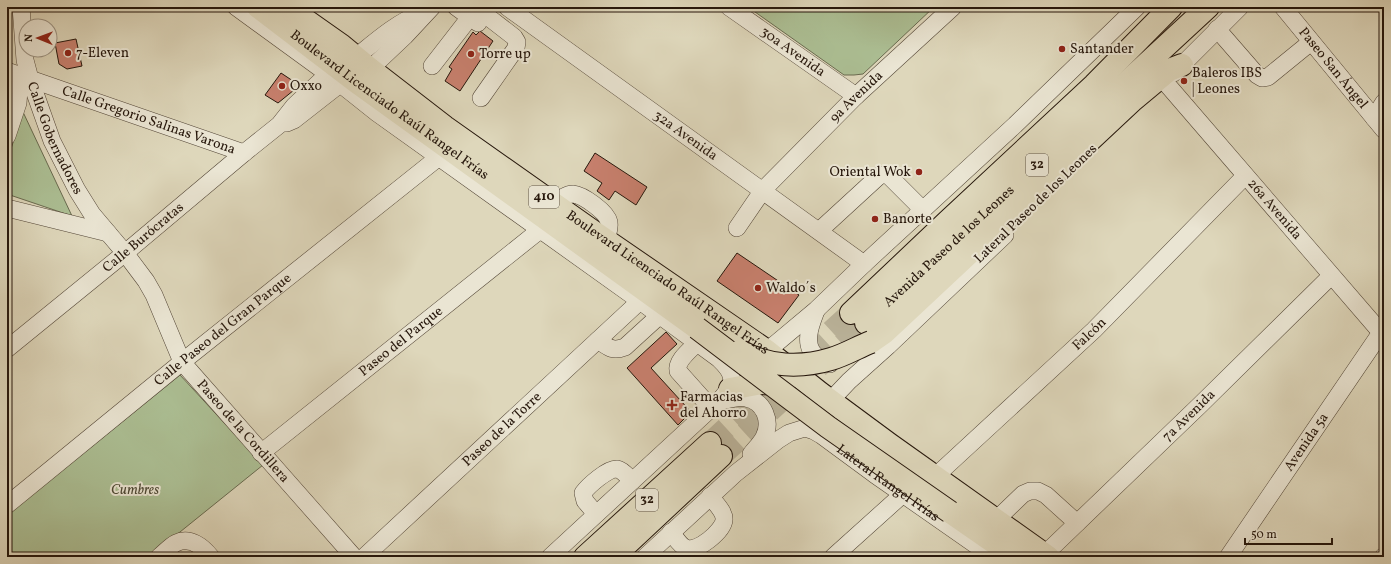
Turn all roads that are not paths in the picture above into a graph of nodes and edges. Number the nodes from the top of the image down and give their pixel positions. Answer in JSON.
{"nodes":[{"id":1,"x":21,"y":7,"type":"edge"},
{"id":2,"x":236,"y":7,"type":"edge"},
{"id":3,"x":258,"y":7,"type":"edge"},
{"id":4,"x":287,"y":7,"type":"edge"},
{"id":5,"x":305,"y":7,"type":"edge"},
{"id":6,"x":507,"y":7,"type":"edge"},
{"id":7,"x":729,"y":7,"type":"edge"},
{"id":8,"x":952,"y":7,"type":"edge"},
{"id":9,"x":1137,"y":7,"type":"edge"},
{"id":10,"x":1171,"y":7,"type":"edge"},
{"id":11,"x":1208,"y":7,"type":"edge"},
{"id":12,"x":1283,"y":7,"type":"edge"},
{"id":13,"x":1241,"y":8,"type":"edge"},
{"id":14,"x":429,"y":9,"type":"edge"},
{"id":15,"x":463,"y":12,"type":"edge"},
{"id":16,"x":1217,"y":29,"type":"junction"},
{"id":17,"x":500,"y":40,"type":"dead end"},
{"id":18,"x":1311,"y":42,"type":"junction"},
{"id":19,"x":299,"y":53,"type":"joint"},
{"id":20,"x":1182,"y":64,"type":"junction"},
{"id":21,"x":432,"y":66,"type":"dead end"},
{"id":22,"x":346,"y":68,"type":"junction"},
{"id":23,"x":19,"y":75,"type":"edge"},
{"id":24,"x":1165,"y":82,"type":"junction"},
{"id":25,"x":856,"y":96,"type":"junction"},
{"id":26,"x":481,"y":98,"type":"dead end"},
{"id":27,"x":1384,"y":102,"type":"edge"},
{"id":28,"x":387,"y":112,"type":"junction"},
{"id":29,"x":1379,"y":124,"type":"edge"},
{"id":30,"x":7,"y":136,"type":"edge"},
{"id":31,"x":244,"y":153,"type":"junction"},
{"id":32,"x":439,"y":157,"type":"junction"},
{"id":33,"x":1245,"y":176,"type":"junction"},
{"id":34,"x":763,"y":190,"type":"junction"},
{"id":35,"x":554,"y":204,"type":"junction"},
{"id":36,"x":7,"y":208,"type":"edge"},
{"id":37,"x":923,"y":210,"type":"junction"},
{"id":38,"x":737,"y":228,"type":"dead end"},
{"id":39,"x":540,"y":230,"type":"junction"},
{"id":40,"x":819,"y":231,"type":"junction"},
{"id":41,"x":108,"y":233,"type":"junction"},
{"id":42,"x":599,"y":235,"type":"junction"},
{"id":43,"x":125,"y":253,"type":"junction"},
{"id":44,"x":864,"y":264,"type":"junction"},
{"id":45,"x":1331,"y":276,"type":"junction"},
{"id":46,"x":640,"y":301,"type":"junction"},
{"id":47,"x":816,"y":310,"type":"junction"},
{"id":48,"x":660,"y":316,"type":"junction"},
{"id":49,"x":736,"y":329,"type":"junction"},
{"id":50,"x":869,"y":331,"type":"junction"},
{"id":51,"x":1383,"y":332,"type":"edge"},
{"id":52,"x":697,"y":336,"type":"junction"},
{"id":53,"x":598,"y":340,"type":"junction"},
{"id":54,"x":7,"y":349,"type":"edge"},
{"id":55,"x":767,"y":351,"type":"junction"},
{"id":56,"x":719,"y":359,"type":"junction"},
{"id":57,"x":182,"y":362,"type":"junction"},
{"id":58,"x":826,"y":396,"type":"junction"},
{"id":59,"x":720,"y":400,"type":"junction"},
{"id":60,"x":889,"y":444,"type":"junction"},
{"id":61,"x":261,"y":453,"type":"junction"},
{"id":62,"x":736,"y":473,"type":"junction"},
{"id":63,"x":874,"y":474,"type":"junction"},
{"id":64,"x":632,"y":481,"type":"junction"},
{"id":65,"x":931,"y":481,"type":"junction"},
{"id":66,"x":903,"y":494,"type":"junction"},
{"id":67,"x":710,"y":496,"type":"junction"},
{"id":68,"x":7,"y":505,"type":"edge"},
{"id":69,"x":596,"y":514,"type":"junction"},
{"id":70,"x":992,"y":517,"type":"junction"},
{"id":71,"x":1077,"y":523,"type":"junction"},
{"id":72,"x":671,"y":532,"type":"junction"},
{"id":73,"x":1046,"y":556,"type":"edge"},
{"id":74,"x":159,"y":557,"type":"edge"},
{"id":75,"x":211,"y":557,"type":"edge"},
{"id":76,"x":354,"y":557,"type":"edge"},
{"id":77,"x":364,"y":557,"type":"edge"},
{"id":78,"x":550,"y":557,"type":"edge"},
{"id":79,"x":585,"y":557,"type":"edge"},
{"id":80,"x":613,"y":557,"type":"edge"},
{"id":81,"x":645,"y":557,"type":"edge"},
{"id":82,"x":833,"y":557,"type":"edge"},
{"id":83,"x":993,"y":557,"type":"edge"},
{"id":84,"x":1015,"y":557,"type":"edge"},
{"id":85,"x":1228,"y":557,"type":"edge"}],
"edges":[{"from":1,"to":23,"type":"street","name":"Calle Gobernadores"},
{"from":2,"to":19,"type":"street"},
{"from":3,"to":22,"type":"main road","name":"Boulevard Licenciado Raúl Rangel Frías","number":"410"},
{"from":4,"to":22,"type":"main road","name":"Boulevard Licenciado Raúl Rangel Frías","number":"410"},
{"from":5,"to":22,"type":"street"},
{"from":6,"to":34,"type":"street","name":"32a Avenida"},
{"from":7,"to":25,"type":"street","name":"30a Avenida"},
{"from":8,"to":25,"type":"street","name":"9a Avenida"},
{"from":9,"to":37,"type":"street"},
{"from":10,"to":50,"type":"main road","name":"Avenida Paseo de los Leones","number":"32"},
{"from":11,"to":50,"type":"main road","name":"Avenida Paseo de los Leones","number":"32"},
{"from":12,"to":18,"type":"street","name":"Paseo San Ángel"},
{"from":13,"to":16,"type":"street","name":"Lateral Paseo de los Leones"},
{"from":14,"to":22,"type":"street","name":"Calle Burócratas"},
{"from":15,"to":17,"type":"street"},
{"from":15,"to":21,"type":"street"},
{"from":15,"to":26,"type":"street"},
{"from":16,"to":18,"type":"street"},
{"from":16,"to":20,"type":"street","name":"Lateral Paseo de los Leones"},
{"from":18,"to":29,"type":"street","name":"Paseo San Ángel"},
{"from":19,"to":22,"type":"main road"},
{"from":20,"to":24,"type":"street","name":"Lateral Paseo de los Leones"},
{"from":20,"to":50,"type":"main road"},
{"from":22,"to":28,"type":"main road","name":"Boulevard Licenciado Raúl Rangel Frías","number":"410"},
{"from":22,"to":31,"type":"street","name":"Calle Burócratas"},
{"from":22,"to":35,"type":"main road","name":"Boulevard Licenciado Raúl Rangel Frías","number":"410"},
{"from":23,"to":30,"type":"street"},
{"from":23,"to":31,"type":"street","name":"Calle Gregorio Salinas Varona"},
{"from":23,"to":41,"type":"street","name":"Calle Gobernadores"},
{"from":24,"to":33,"type":"street","name":"26a Avenida"},
{"from":24,"to":50,"type":"street","name":"Lateral Paseo de los Leones"},
{"from":25,"to":34,"type":"street","name":"9a Avenida"},
{"from":27,"to":29,"type":"street"},
{"from":28,"to":32,"type":"street"},
{"from":28,"to":52,"type":"main road","name":"Boulevard Licenciado Raúl Rangel Frías","number":"410"},
{"from":31,"to":43,"type":"street","name":"Calle Burócratas"},
{"from":32,"to":39,"type":"street"},
{"from":32,"to":57,"type":"street","name":"Calle Paseo del Gran Parque"},
{"from":33,"to":45,"type":"street","name":"26a Avenida"},
{"from":33,"to":65,"type":"street","name":"Falcón"},
{"from":34,"to":38,"type":"street","name":"9a Avenida"},
{"from":34,"to":40,"type":"street","name":"32a Avenida"},
{"from":35,"to":42,"type":"main road","name":"Boulevard Licenciado Raúl Rangel Frías","number":"410"},
{"from":35,"to":42,"type":"street"},
{"from":36,"to":41,"type":"street"},
{"from":37,"to":40,"type":"street"},
{"from":37,"to":44,"type":"street"},
{"from":39,"to":46,"type":"street"},
{"from":39,"to":61,"type":"street","name":"Paseo del Parque"},
{"from":40,"to":44,"type":"street","name":"32a Avenida"},
{"from":41,"to":43,"type":"street","name":"Calle Gobernadores"},
{"from":42,"to":49,"type":"main road","name":"Boulevard Licenciado Raúl Rangel Frías","number":"410"},
{"from":43,"to":54,"type":"street","name":"Calle Burócratas"},
{"from":43,"to":57,"type":"street","name":"Paseo de la Cordillera"},
{"from":44,"to":47,"type":"street"},
{"from":45,"to":51,"type":"street","name":"26a Avenida"},
{"from":45,"to":71,"type":"street","name":"7a Avenida"},
{"from":46,"to":48,"type":"street"},
{"from":46,"to":53,"type":"street","name":"Paseo de la Torre"},
{"from":47,"to":50,"type":"street"},
{"from":47,"to":55,"type":"street"},
{"from":48,"to":52,"type":"street"},
{"from":48,"to":53,"type":"street"},
{"from":49,"to":55,"type":"main road","name":"Boulevard Licenciado Raúl Rangel Frías","number":"410"},
{"from":49,"to":56,"type":"main road"},
{"from":50,"to":52,"type":"main road","bridge":true},
{"from":50,"to":58,"type":"street","name":"Lateral Paseo de los Leones"},
{"from":51,"to":85,"type":"street","name":"Avenida 5a"},
{"from":52,"to":56,"type":"street"},
{"from":52,"to":59,"type":"street"},
{"from":52,"to":84,"type":"main road","name":"Boulevard Licenciado Raúl Rangel Frías","number":"410","bridge":true},
{"from":53,"to":77,"type":"street","name":"Paseo de la Torre"},
{"from":55,"to":58,"type":"main road","name":"Boulevard Licenciado Raúl Rangel Frías","number":"410"},
{"from":56,"to":59,"type":"street"},
{"from":57,"to":61,"type":"street","name":"Paseo de la Cordillera"},
{"from":57,"to":68,"type":"street","name":"Calle Paseo del Gran Parque"},
{"from":58,"to":59,"type":"main road"},
{"from":58,"to":60,"type":"main road","name":"Boulevard Licenciado Raúl Rangel Frías","number":"410"},
{"from":59,"to":62,"type":"street"},
{"from":59,"to":64,"type":"street"},
{"from":60,"to":63,"type":"main road"},
{"from":60,"to":65,"type":"main road","name":"Boulevard Licenciado Raúl Rangel Frías","number":"410"},
{"from":61,"to":76,"type":"street","name":"Paseo de la Cordillera"},
{"from":62,"to":63,"type":"street","name":"Lateral Rangel Frías"},
{"from":62,"to":67,"type":"street"},
{"from":63,"to":66,"type":"street","name":"Lateral Rangel Frías"},
{"from":64,"to":69,"type":"street"},
{"from":64,"to":69,"type":"street"},
{"from":65,"to":66,"type":"main road"},
{"from":65,"to":70,"type":"main road","name":"Boulevard Licenciado Raúl Rangel Frías"},
{"from":66,"to":82,"type":"street"},
{"from":66,"to":83,"type":"street","name":"Lateral Rangel Frías"},
{"from":67,"to":72,"type":"street"},
{"from":67,"to":72,"type":"street"},
{"from":69,"to":78,"type":"street"},
{"from":70,"to":71,"type":"street"},
{"from":70,"to":73,"type":"main road"},
{"from":71,"to":73,"type":"street","name":"7a Avenida"},
{"from":72,"to":81,"type":"street"},
{"from":74,"to":75,"type":"street"},
{"from":79,"to":80,"type":"main road","number":"32"}]}
